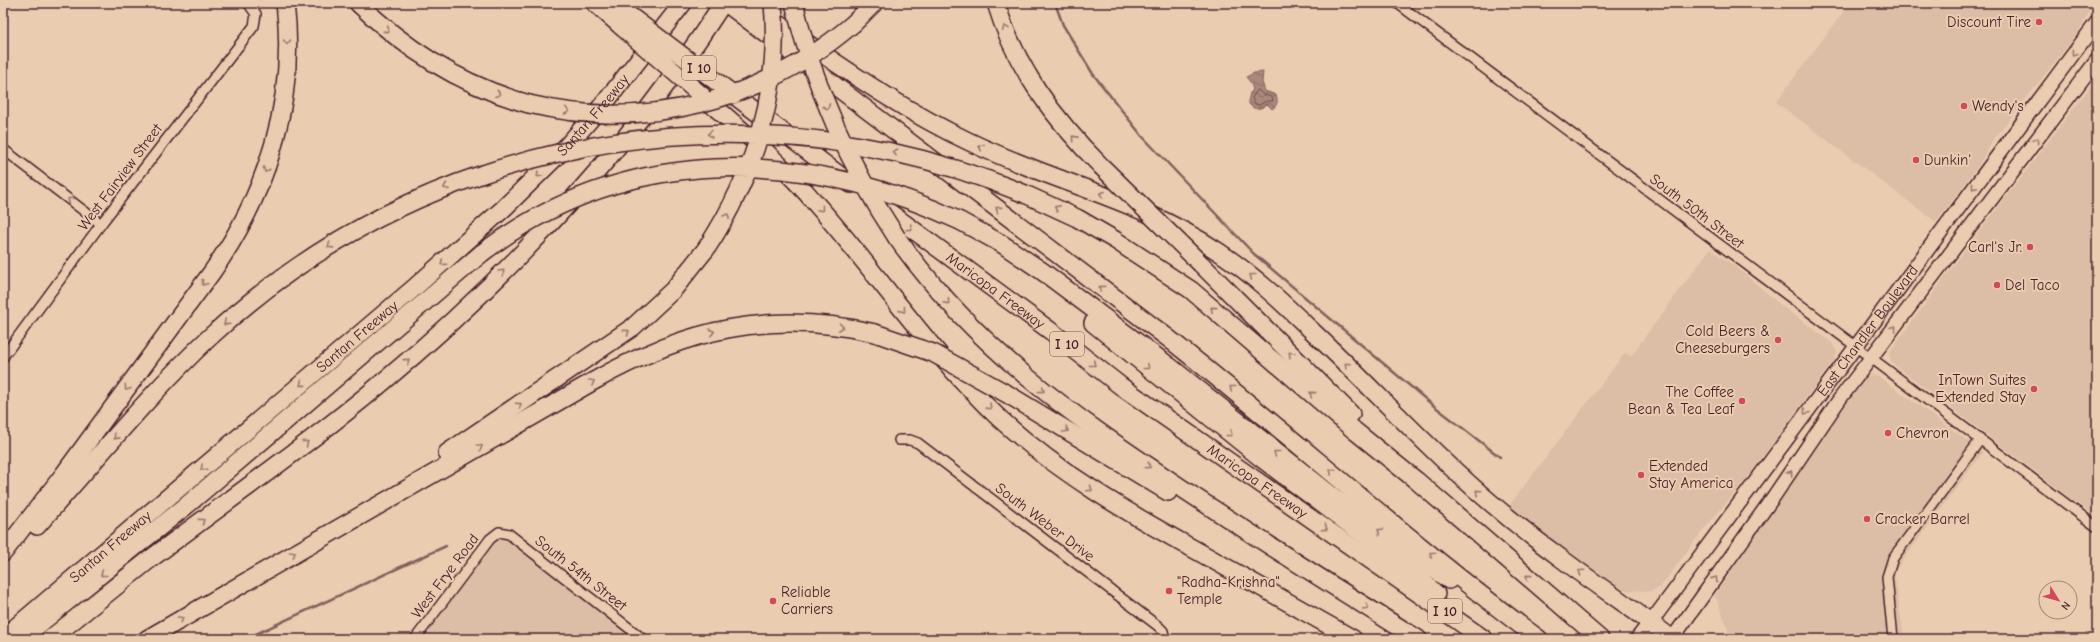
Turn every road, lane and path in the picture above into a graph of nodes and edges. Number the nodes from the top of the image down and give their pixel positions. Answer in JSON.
{"nodes":[{"id":1,"x":248,"y":3,"type":"edge"},
{"id":2,"x":285,"y":3,"type":"edge"},
{"id":3,"x":358,"y":3,"type":"edge"},
{"id":4,"x":595,"y":3,"type":"edge"},
{"id":5,"x":612,"y":3,"type":"edge"},
{"id":6,"x":724,"y":3,"type":"edge"},
{"id":7,"x":748,"y":3,"type":"edge"},
{"id":8,"x":773,"y":3,"type":"edge"},
{"id":9,"x":794,"y":3,"type":"edge"},
{"id":10,"x":874,"y":3,"type":"edge"},
{"id":11,"x":996,"y":3,"type":"edge"},
{"id":12,"x":1397,"y":3,"type":"edge"},
{"id":13,"x":682,"y":4,"type":"edge"},
{"id":14,"x":626,"y":21,"type":"junction"},
{"id":15,"x":2097,"y":22,"type":"edge"},
{"id":16,"x":780,"y":33,"type":"junction"},
{"id":17,"x":2097,"y":60,"type":"edge"},
{"id":18,"x":3,"y":149,"type":"edge"},
{"id":19,"x":101,"y":224,"type":"junction"},
{"id":20,"x":485,"y":257,"type":"junction"},
{"id":21,"x":1855,"y":347,"type":"junction"},
{"id":22,"x":3,"y":357,"type":"edge"},
{"id":23,"x":1870,"y":359,"type":"junction"},
{"id":24,"x":899,"y":440,"type":"dead end"},
{"id":25,"x":1980,"y":440,"type":"junction"},
{"id":26,"x":1417,"y":481,"type":"junction"},
{"id":27,"x":361,"y":515,"type":"junction"},
{"id":28,"x":2097,"y":527,"type":"edge"},
{"id":29,"x":499,"y":532,"type":"joint"},
{"id":30,"x":3,"y":553,"type":"edge"},
{"id":31,"x":3,"y":564,"type":"edge"},
{"id":32,"x":1332,"y":587,"type":"junction"},
{"id":33,"x":1651,"y":622,"type":"junction"},
{"id":34,"x":1534,"y":635,"type":"edge"},
{"id":35,"x":3,"y":638,"type":"edge"},
{"id":36,"x":21,"y":639,"type":"edge"},
{"id":37,"x":50,"y":639,"type":"edge"},
{"id":38,"x":147,"y":639,"type":"edge"},
{"id":39,"x":415,"y":639,"type":"edge"},
{"id":40,"x":643,"y":639,"type":"edge"},
{"id":41,"x":1165,"y":639,"type":"edge"},
{"id":42,"x":1353,"y":639,"type":"edge"},
{"id":43,"x":1418,"y":639,"type":"edge"},
{"id":44,"x":1484,"y":639,"type":"edge"},
{"id":45,"x":1600,"y":639,"type":"edge"},
{"id":46,"x":1638,"y":639,"type":"edge"},
{"id":47,"x":1672,"y":639,"type":"edge"},
{"id":48,"x":1892,"y":639,"type":"edge"}],
"edges":[{"from":1,"to":19,"type":"street","name":"West Fairview Street"},
{"from":2,"to":30,"type":"highway","one_way":true},
{"from":3,"to":10,"type":"highway","one_way":true,"bridge":true},
{"from":4,"to":14,"type":"highway"},
{"from":5,"to":14,"type":"highway","name":"Maricopa Freeway","number":"I 10"},
{"from":6,"to":16,"type":"highway","number":"I 10"},
{"from":37,"to":6,"type":"highway","one_way":true},
{"from":7,"to":16,"type":"highway"},
{"from":27,"to":8,"type":"highway","one_way":true,"bridge":true},
{"from":9,"to":32,"type":"highway","one_way":true,"bridge":true},
{"from":26,"to":11,"type":"highway","one_way":true,"bridge":true},
{"from":12,"to":21,"type":"street","name":"South 50th Street"},
{"from":13,"to":35,"type":"highway","name":"Santan Freeway","one_way":true},
{"from":14,"to":42,"type":"highway","one_way":true,"bridge":true},
{"from":14,"to":44,"type":"highway","name":"Maricopa Freeway","number":"I 10","one_way":true,"bridge":true},
{"from":15,"to":21,"type":"main road","name":"East Chandler Boulevard","one_way":true},
{"from":33,"to":16,"type":"highway","one_way":true},
{"from":34,"to":16,"type":"highway","number":"I 10","one_way":true},
{"from":23,"to":17,"type":"main road","name":"East Chandler Boulevard","one_way":true},
{"from":19,"to":18,"type":"street","one_way":true},
{"from":19,"to":22,"type":"street","name":"West Fairview Street"},
{"from":34,"to":20,"type":"highway","one_way":true,"bridge":true},
{"from":20,"to":36,"type":"highway","one_way":true},
{"from":20,"to":37,"type":"highway"},
{"from":20,"to":44,"type":"highway","one_way":true,"bridge":true},
{"from":21,"to":23,"type":"street","name":"South 50th Street"},
{"from":21,"to":33,"type":"main road","name":"East Chandler Boulevard","one_way":true},
{"from":23,"to":25,"type":"street","name":"South 50th Street"},
{"from":47,"to":23,"type":"main road","name":"East Chandler Boulevard","one_way":true},
{"from":24,"to":41,"type":"street","name":"South Weber Drive"},
{"from":25,"to":28,"type":"street","name":"South 50th Street"},
{"from":25,"to":48,"type":"street"},
{"from":26,"to":31,"type":"highway","one_way":true,"bridge":true},
{"from":45,"to":26,"type":"highway","one_way":true},
{"from":27,"to":32,"type":"highway","one_way":true,"bridge":true},
{"from":38,"to":27,"type":"highway","one_way":true},
{"from":29,"to":39,"type":"street","name":"West Frye Road"},
{"from":29,"to":40,"type":"street","name":"South 54th Street"},
{"from":32,"to":43,"type":"highway","one_way":true},
{"from":33,"to":46,"type":"main road","name":"East Chandler Boulevard"},
{"from":33,"to":47,"type":"highway"}]}
